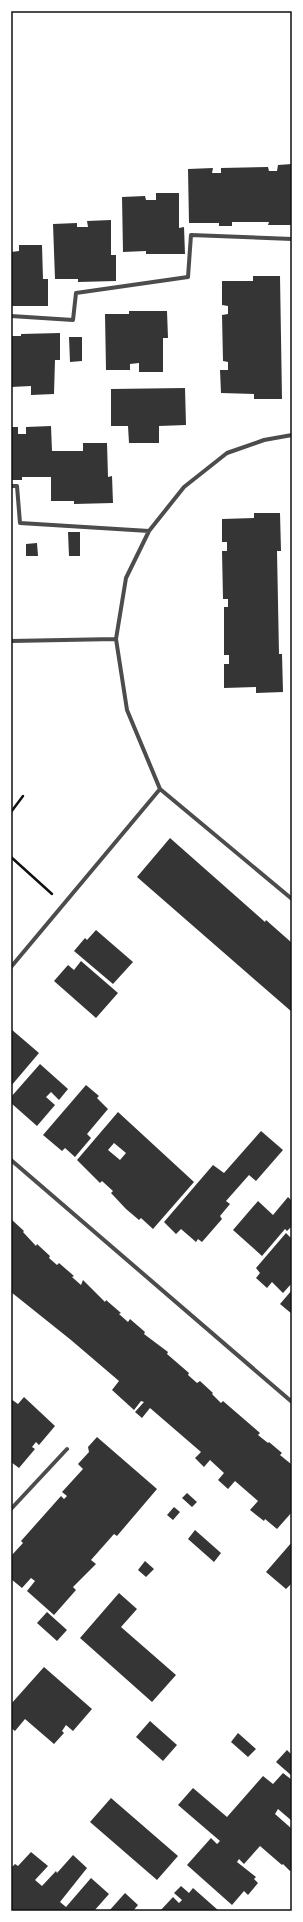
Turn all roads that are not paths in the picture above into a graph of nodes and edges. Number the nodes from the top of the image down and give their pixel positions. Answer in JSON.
{"nodes":[{"id":1,"x":292,"y":239,"type":"edge"},
{"id":2,"x":11,"y":316,"type":"edge"},
{"id":3,"x":292,"y":435,"type":"edge"},
{"id":4,"x":11,"y":486,"type":"edge"},
{"id":5,"x":149,"y":530,"type":"junction"},
{"id":6,"x":116,"y":639,"type":"junction"},
{"id":7,"x":11,"y":641,"type":"edge"},
{"id":8,"x":160,"y":789,"type":"junction"},
{"id":9,"x":292,"y":899,"type":"edge"},
{"id":10,"x":11,"y":967,"type":"edge"},
{"id":11,"x":11,"y":1160,"type":"edge"},
{"id":12,"x":292,"y":1402,"type":"edge"},
{"id":13,"x":67,"y":1449,"type":"dead end"},
{"id":14,"x":11,"y":1509,"type":"edge"}],
"edges":[{"from":1,"to":2,"type":"street"},
{"from":3,"to":5,"type":"street"},
{"from":4,"to":5,"type":"street"},
{"from":5,"to":6,"type":"street"},
{"from":6,"to":7,"type":"street"},
{"from":6,"to":8,"type":"street"},
{"from":8,"to":9,"type":"street"},
{"from":8,"to":10,"type":"street"},
{"from":11,"to":12,"type":"street"},
{"from":13,"to":14,"type":"street"}]}
